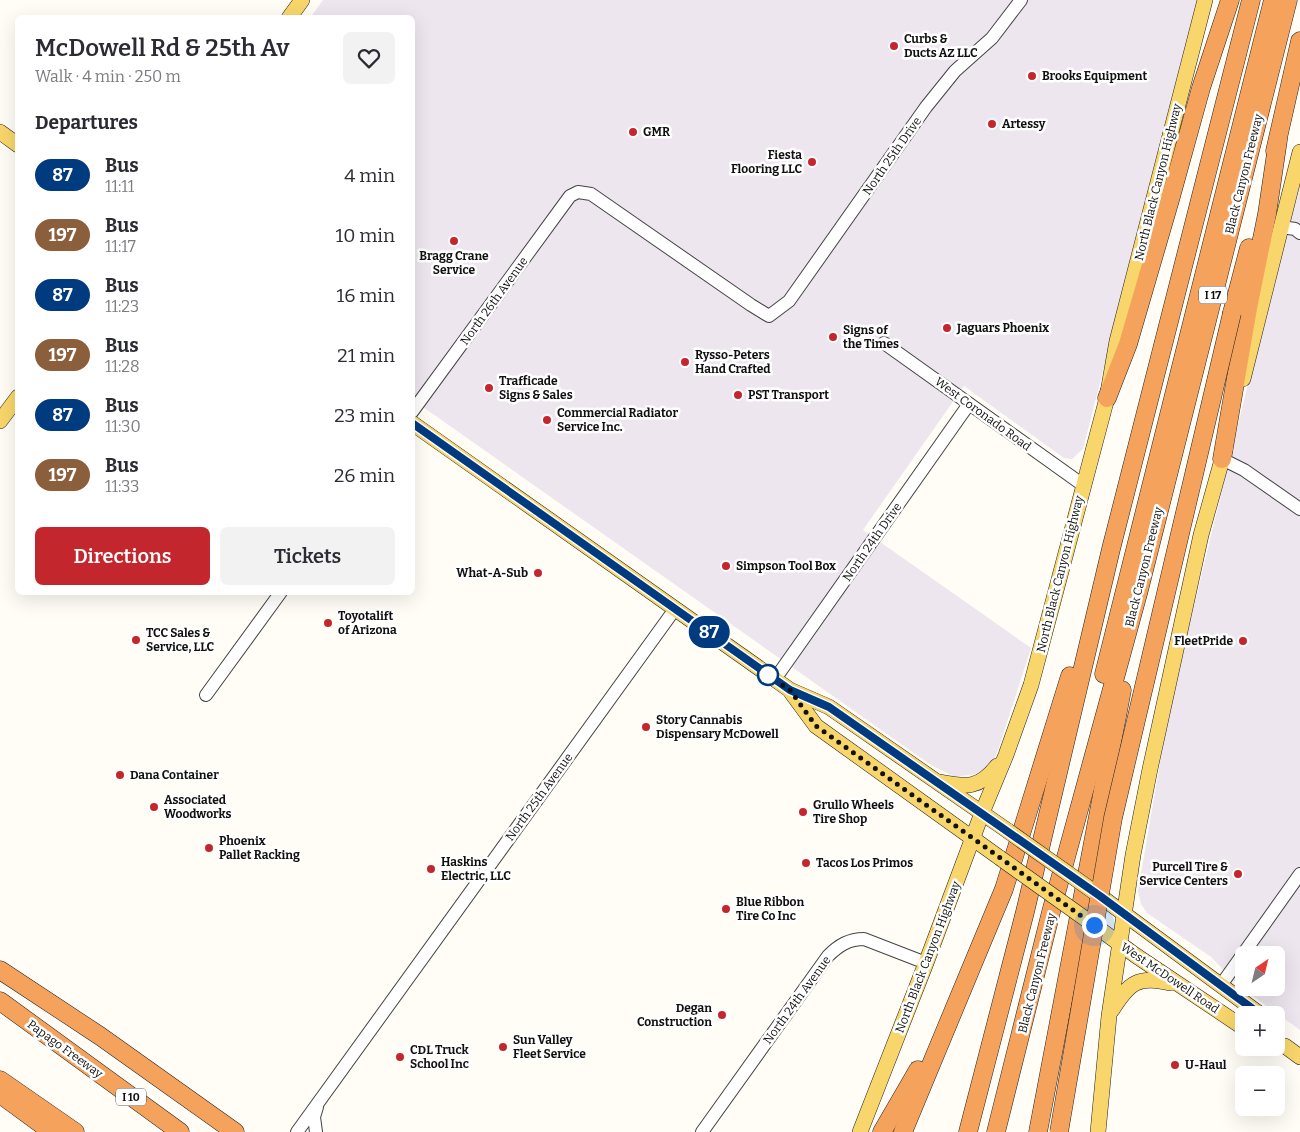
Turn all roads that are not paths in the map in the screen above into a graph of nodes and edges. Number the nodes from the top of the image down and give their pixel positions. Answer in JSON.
{"nodes":[{"id":1,"x":302,"y":0,"type":"edge"},
{"id":2,"x":1021,"y":0,"type":"edge"},
{"id":3,"x":1205,"y":0,"type":"edge"},
{"id":4,"x":1230,"y":0,"type":"edge"},
{"id":5,"x":1251,"y":0,"type":"edge"},
{"id":6,"x":1273,"y":0,"type":"edge"},
{"id":7,"x":1288,"y":0,"type":"edge"},
{"id":8,"x":292,"y":15,"type":"edge"},
{"id":9,"x":1300,"y":42,"type":"edge"},
{"id":10,"x":0,"y":132,"type":"edge"},
{"id":11,"x":1278,"y":140,"type":"junction"},
{"id":12,"x":15,"y":143,"type":"edge"},
{"id":13,"x":1300,"y":152,"type":"edge"},
{"id":14,"x":578,"y":192,"type":"joint"},
{"id":15,"x":1282,"y":227,"type":"junction"},
{"id":16,"x":1300,"y":233,"type":"edge"},
{"id":17,"x":884,"y":343,"type":"dead end"},
{"id":18,"x":1107,"y":398,"type":"junction"},
{"id":19,"x":15,"y":401,"type":"edge"},
{"id":20,"x":969,"y":404,"type":"junction"},
{"id":21,"x":415,"y":408,"type":"edge"},
{"id":22,"x":0,"y":421,"type":"edge"},
{"id":23,"x":415,"y":425,"type":"edge"},
{"id":24,"x":1222,"y":460,"type":"junction"},
{"id":25,"x":1083,"y":485,"type":"junction"},
{"id":26,"x":1300,"y":509,"type":"edge"},
{"id":27,"x":1111,"y":549,"type":"junction"},
{"id":28,"x":1139,"y":590,"type":"junction"},
{"id":29,"x":279,"y":595,"type":"edge"},
{"id":30,"x":675,"y":609,"type":"junction"},
{"id":31,"x":775,"y":679,"type":"junction"},
{"id":32,"x":790,"y":690,"type":"junction"},
{"id":33,"x":206,"y":695,"type":"dead end"},
{"id":34,"x":1006,"y":755,"type":"junction"},
{"id":35,"x":936,"y":781,"type":"junction"},
{"id":36,"x":982,"y":813,"type":"junction"},
{"id":37,"x":973,"y":838,"type":"junction"},
{"id":38,"x":1300,"y":874,"type":"edge"},
{"id":39,"x":1126,"y":914,"type":"junction"},
{"id":40,"x":1120,"y":945,"type":"junction"},
{"id":41,"x":926,"y":963,"type":"junction"},
{"id":42,"x":0,"y":970,"type":"edge"},
{"id":43,"x":1221,"y":985,"type":"junction"},
{"id":44,"x":1181,"y":986,"type":"junction"},
{"id":45,"x":0,"y":1002,"type":"edge"},
{"id":46,"x":1249,"y":1006,"type":"edge"},
{"id":47,"x":953,"y":1008,"type":"junction"},
{"id":48,"x":1109,"y":1016,"type":"junction"},
{"id":49,"x":1235,"y":1022,"type":"edge"},
{"id":50,"x":1285,"y":1046,"type":"edge"},
{"id":51,"x":1300,"y":1057,"type":"edge"},
{"id":52,"x":0,"y":1080,"type":"edge"},
{"id":53,"x":0,"y":1093,"type":"edge"},
{"id":54,"x":318,"y":1102,"type":"junction"},
{"id":55,"x":208,"y":1112,"type":"junction"},
{"id":56,"x":46,"y":1122,"type":"edge"},
{"id":57,"x":74,"y":1132,"type":"edge"},
{"id":58,"x":180,"y":1132,"type":"edge"},
{"id":59,"x":235,"y":1132,"type":"edge"},
{"id":60,"x":240,"y":1132,"type":"edge"},
{"id":61,"x":297,"y":1132,"type":"edge"},
{"id":62,"x":316,"y":1132,"type":"edge"},
{"id":63,"x":702,"y":1132,"type":"edge"},
{"id":64,"x":860,"y":1132,"type":"edge"},
{"id":65,"x":882,"y":1132,"type":"edge"},
{"id":66,"x":904,"y":1132,"type":"edge"},
{"id":67,"x":968,"y":1132,"type":"edge"},
{"id":68,"x":994,"y":1132,"type":"edge"},
{"id":69,"x":1038,"y":1132,"type":"edge"},
{"id":70,"x":1059,"y":1132,"type":"edge"},
{"id":71,"x":1098,"y":1132,"type":"edge"}],
"edges":[{"from":1,"to":8,"type":"main road"},
{"from":2,"to":14,"type":"street","name":"North 25th Drive"},
{"from":3,"to":18,"type":"main road","name":"North Black Canyon Highway"},
{"from":4,"to":18,"type":"highway"},
{"from":5,"to":27,"type":"highway"},
{"from":6,"to":68,"type":"highway"},
{"from":7,"to":28,"type":"highway","name":"Black Canyon Freeway","number":"I 17"},
{"from":9,"to":11,"type":"highway"},
{"from":10,"to":12,"type":"main road"},
{"from":11,"to":24,"type":"highway"},
{"from":11,"to":70,"type":"highway","bridge":true},
{"from":13,"to":15,"type":"main road"},
{"from":14,"to":21,"type":"street","name":"North 26th Avenue"},
{"from":15,"to":16,"type":"street"},
{"from":15,"to":24,"type":"main road"},
{"from":17,"to":20,"type":"street","name":"West Coronado Road"},
{"from":18,"to":25,"type":"main road","name":"North Black Canyon Highway"},
{"from":19,"to":22,"type":"main road"},
{"from":20,"to":25,"type":"street","name":"West Coronado Road"},
{"from":20,"to":31,"type":"street","name":"North 24th Drive"},
{"from":23,"to":30,"type":"main road","name":"West McDowell Road"},
{"from":24,"to":26,"type":"street"},
{"from":24,"to":39,"type":"main road"},
{"from":25,"to":34,"type":"main road","name":"North Black Canyon Highway"},
{"from":27,"to":47,"type":"highway"},
{"from":27,"to":67,"type":"highway"},
{"from":28,"to":68,"type":"highway","name":"Black Canyon Freeway","number":"I 17"},
{"from":28,"to":69,"type":"highway"},
{"from":29,"to":33,"type":"street"},
{"from":30,"to":31,"type":"main road","name":"West McDowell Road"},
{"from":30,"to":54,"type":"street","name":"North 25th Avenue"},
{"from":31,"to":32,"type":"main road","name":"West McDowell Road"},
{"from":32,"to":35,"type":"main road","name":"West McDowell Road"},
{"from":32,"to":37,"type":"main road","name":"West McDowell Road"},
{"from":34,"to":35,"type":"main road"},
{"from":34,"to":36,"type":"main road","name":"North Black Canyon Highway"},
{"from":35,"to":36,"type":"main road","name":"West McDowell Road"},
{"from":36,"to":37,"type":"main road","name":"North Black Canyon Highway"},
{"from":36,"to":39,"type":"main road","name":"West McDowell Road","bridge":true},
{"from":37,"to":40,"type":"main road","name":"West McDowell Road","bridge":true},
{"from":37,"to":41,"type":"main road","name":"North Black Canyon Highway"},
{"from":38,"to":43,"type":"street"},
{"from":39,"to":40,"type":"main road"},
{"from":39,"to":43,"type":"main road","name":"West McDowell Road"},
{"from":40,"to":44,"type":"main road","name":"West McDowell Road"},
{"from":40,"to":48,"type":"main road"},
{"from":41,"to":63,"type":"street","name":"North 24th Avenue"},
{"from":41,"to":64,"type":"main road","name":"North Black Canyon Highway"},
{"from":42,"to":55,"type":"highway"},
{"from":43,"to":46,"type":"main road","name":"West McDowell Road"},
{"from":44,"to":48,"type":"main road"},
{"from":44,"to":49,"type":"main road","name":"West McDowell Road"},
{"from":45,"to":58,"type":"highway","name":"Papago Freeway","number":"I 10"},
{"from":47,"to":65,"type":"highway"},
{"from":47,"to":66,"type":"highway"},
{"from":48,"to":71,"type":"main road"},
{"from":50,"to":51,"type":"main road"},
{"from":52,"to":56,"type":"highway"},
{"from":53,"to":56,"type":"highway"},
{"from":54,"to":61,"type":"street","name":"North 25th Avenue"},
{"from":54,"to":62,"type":"street"},
{"from":55,"to":59,"type":"highway"},
{"from":55,"to":60,"type":"highway"},
{"from":56,"to":57,"type":"highway"}]}
